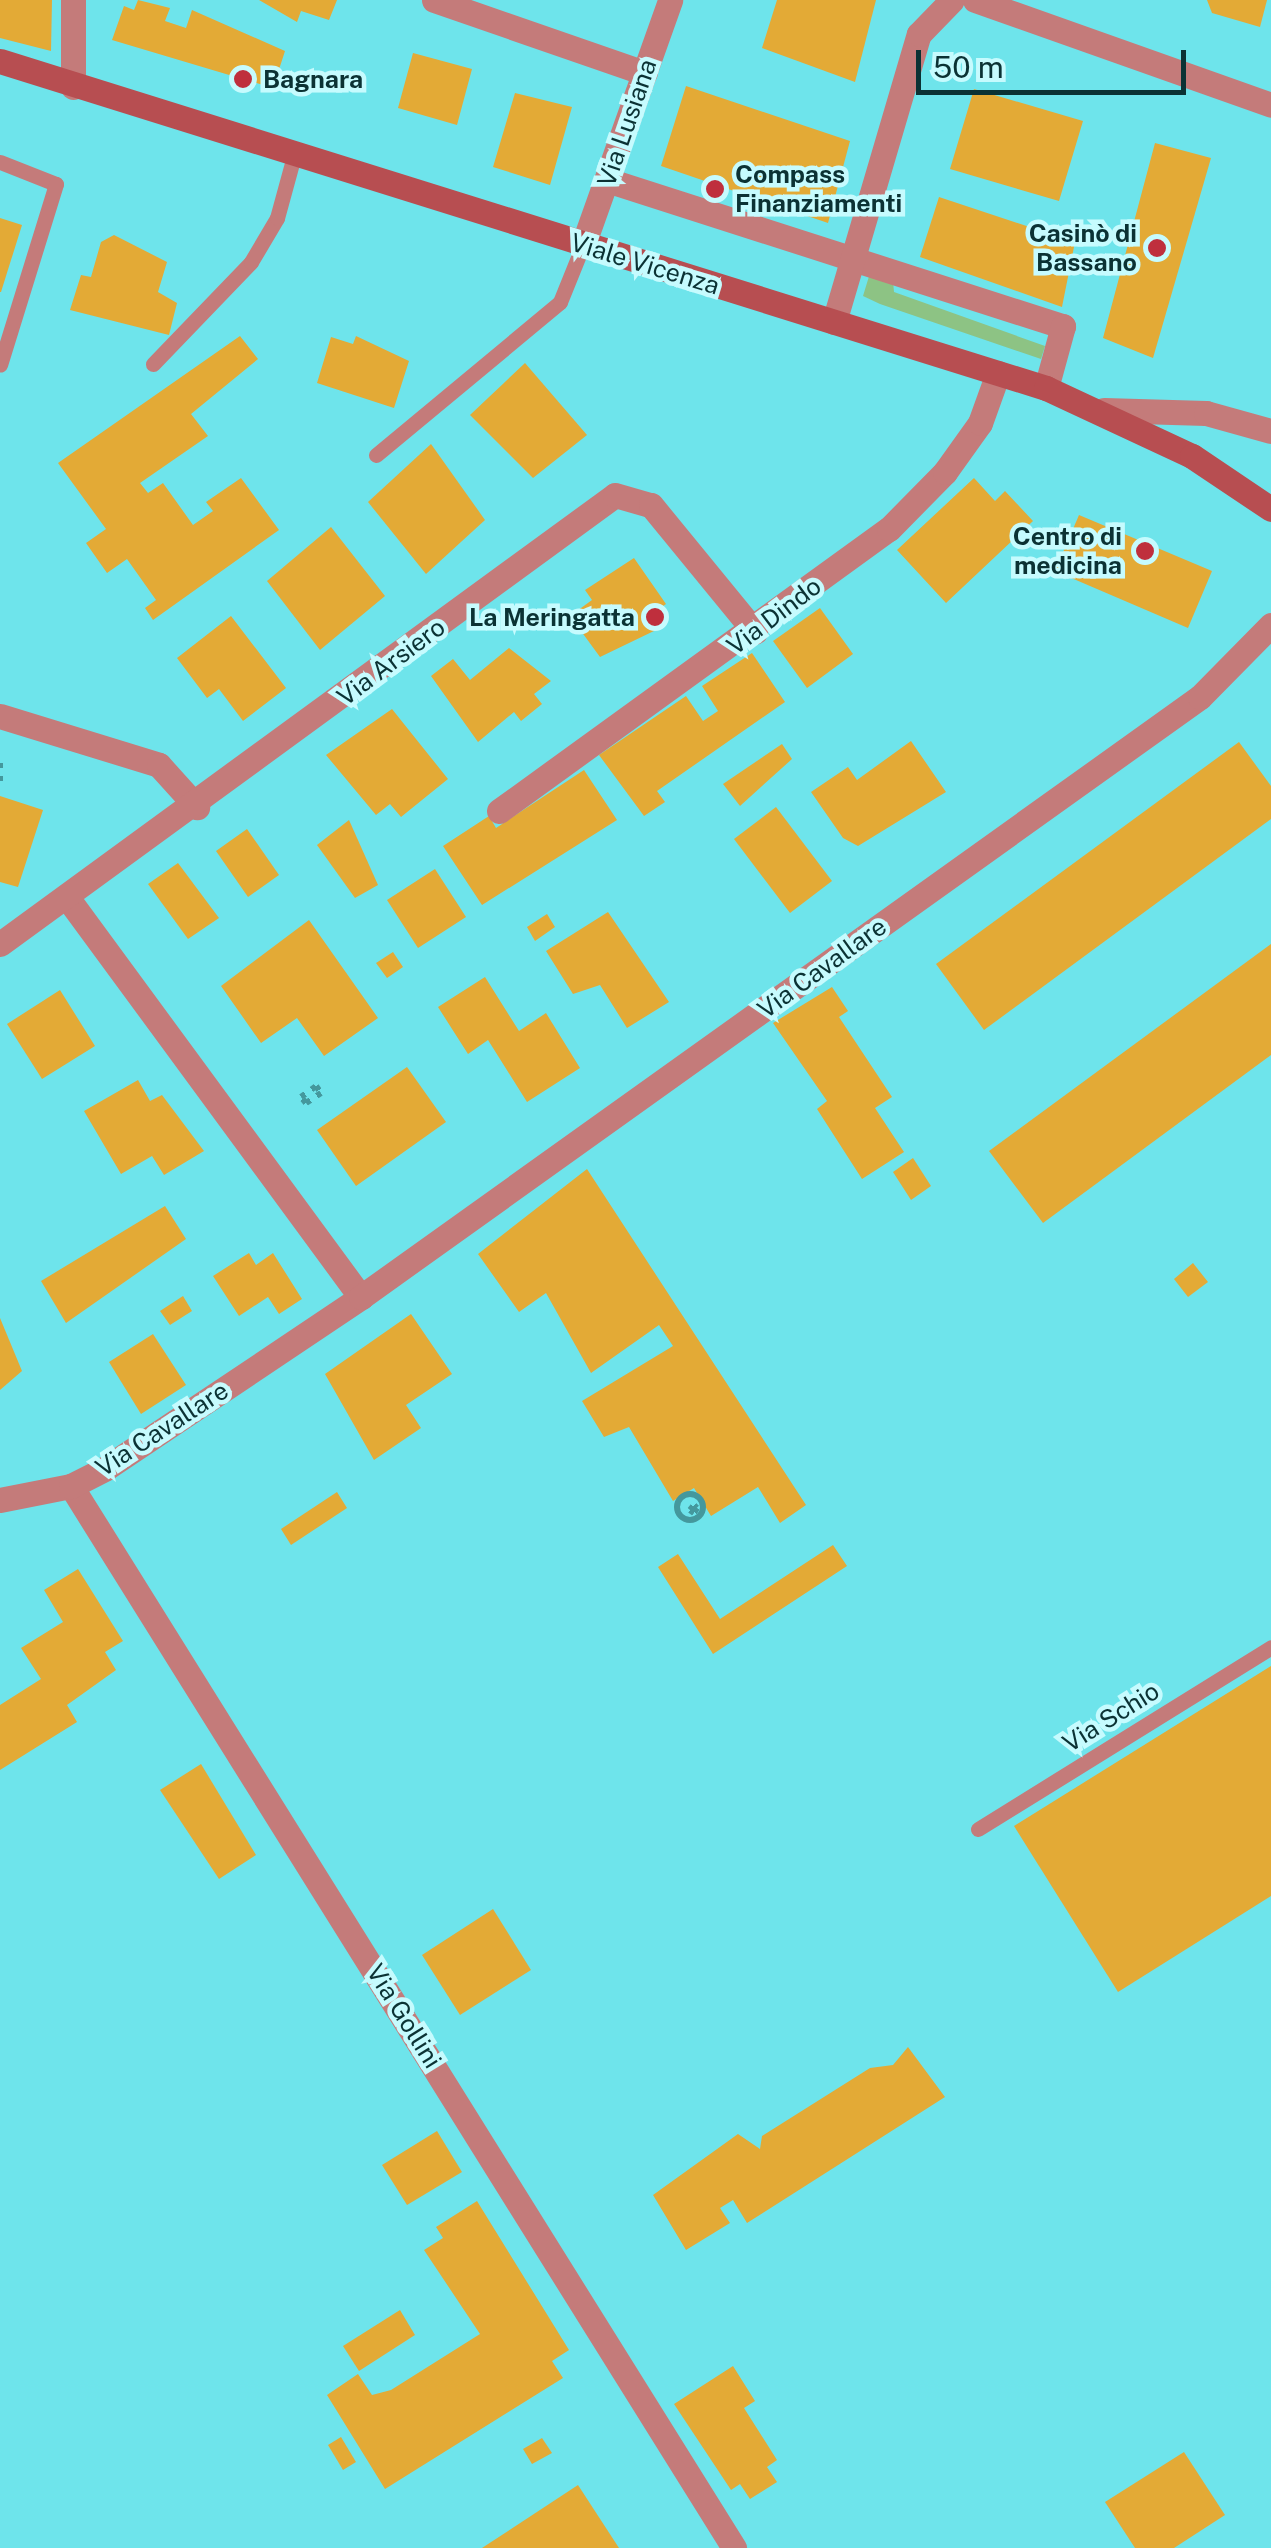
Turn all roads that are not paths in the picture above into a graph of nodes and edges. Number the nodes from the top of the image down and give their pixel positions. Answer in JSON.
{"nodes":[{"id":1,"x":74,"y":0,"type":"edge"},
{"id":2,"x":434,"y":0,"type":"edge"},
{"id":3,"x":670,"y":0,"type":"edge"},
{"id":4,"x":952,"y":0,"type":"edge"},
{"id":5,"x":975,"y":0,"type":"edge"},
{"id":6,"x":0,"y":61,"type":"edge"},
{"id":7,"x":645,"y":73,"type":"junction"},
{"id":8,"x":73,"y":88,"type":"junction"},
{"id":9,"x":1271,"y":105,"type":"edge"},
{"id":10,"x":294,"y":156,"type":"junction"},
{"id":11,"x":0,"y":162,"type":"edge"},
{"id":12,"x":608,"y":180,"type":"junction"},
{"id":13,"x":583,"y":245,"type":"junction"},
{"id":14,"x":857,"y":258,"type":"junction"},
{"id":15,"x":834,"y":322,"type":"junction"},
{"id":16,"x":153,"y":364,"type":"dead end"},
{"id":17,"x":0,"y":365,"type":"edge"},
{"id":18,"x":998,"y":373,"type":"junction"},
{"id":19,"x":1046,"y":388,"type":"junction"},
{"id":20,"x":1104,"y":410,"type":"junction"},
{"id":21,"x":1271,"y":431,"type":"edge"},
{"id":22,"x":376,"y":455,"type":"dead end"},
{"id":23,"x":1271,"y":509,"type":"edge"},
{"id":24,"x":1271,"y":625,"type":"edge"},
{"id":25,"x":755,"y":632,"type":"junction"},
{"id":26,"x":0,"y":716,"type":"edge"},
{"id":27,"x":196,"y":807,"type":"junction"},
{"id":28,"x":499,"y":811,"type":"dead end"},
{"id":29,"x":69,"y":900,"type":"junction"},
{"id":30,"x":0,"y":944,"type":"edge"},
{"id":31,"x":362,"y":1297,"type":"junction"},
{"id":32,"x":71,"y":1486,"type":"junction"},
{"id":33,"x":0,"y":1500,"type":"edge"},
{"id":34,"x":1271,"y":1647,"type":"edge"},
{"id":35,"x":978,"y":1829,"type":"dead end"},
{"id":36,"x":734,"y":2548,"type":"edge"}],
"edges":[{"from":1,"to":8,"type":"street"},
{"from":2,"to":7,"type":"street"},
{"from":3,"to":7,"type":"street","name":"Via Lusiana"},
{"from":4,"to":14,"type":"street"},
{"from":5,"to":9,"type":"street"},
{"from":6,"to":8,"type":"main road","name":"Viale Vicenza"},
{"from":7,"to":12,"type":"street","name":"Via Lusiana"},
{"from":8,"to":10,"type":"main road","name":"Viale Vicenza"},
{"from":10,"to":13,"type":"main road","name":"Viale Vicenza"},
{"from":10,"to":16,"type":"lane"},
{"from":11,"to":17,"type":"lane"},
{"from":12,"to":13,"type":"street","name":"Via Lusiana"},
{"from":12,"to":14,"type":"street"},
{"from":13,"to":15,"type":"main road","name":"Viale Vicenza"},
{"from":13,"to":22,"type":"lane"},
{"from":14,"to":15,"type":"street"},
{"from":14,"to":19,"type":"street"},
{"from":15,"to":18,"type":"main road","name":"Viale Vicenza"},
{"from":18,"to":19,"type":"main road","name":"Viale Vicenza"},
{"from":18,"to":25,"type":"street","name":"Via Dindo"},
{"from":19,"to":20,"type":"main road","name":"Viale Vicenza"},
{"from":20,"to":21,"type":"street"},
{"from":20,"to":23,"type":"main road","name":"Viale Vicenza"},
{"from":24,"to":31,"type":"street","name":"Via Cavallare"},
{"from":25,"to":27,"type":"street","name":"Via Arsiero"},
{"from":25,"to":28,"type":"street","name":"Via Dindo"},
{"from":26,"to":27,"type":"street"},
{"from":27,"to":29,"type":"street","name":"Via Arsiero"},
{"from":29,"to":30,"type":"street","name":"Via Arsiero"},
{"from":29,"to":31,"type":"street"},
{"from":31,"to":32,"type":"street","name":"Via Cavallare"},
{"from":32,"to":33,"type":"street","name":"Via Cavallare"},
{"from":32,"to":36,"type":"street","name":"Via Gollini"},
{"from":34,"to":35,"type":"lane","name":"Via Schio"}]}
